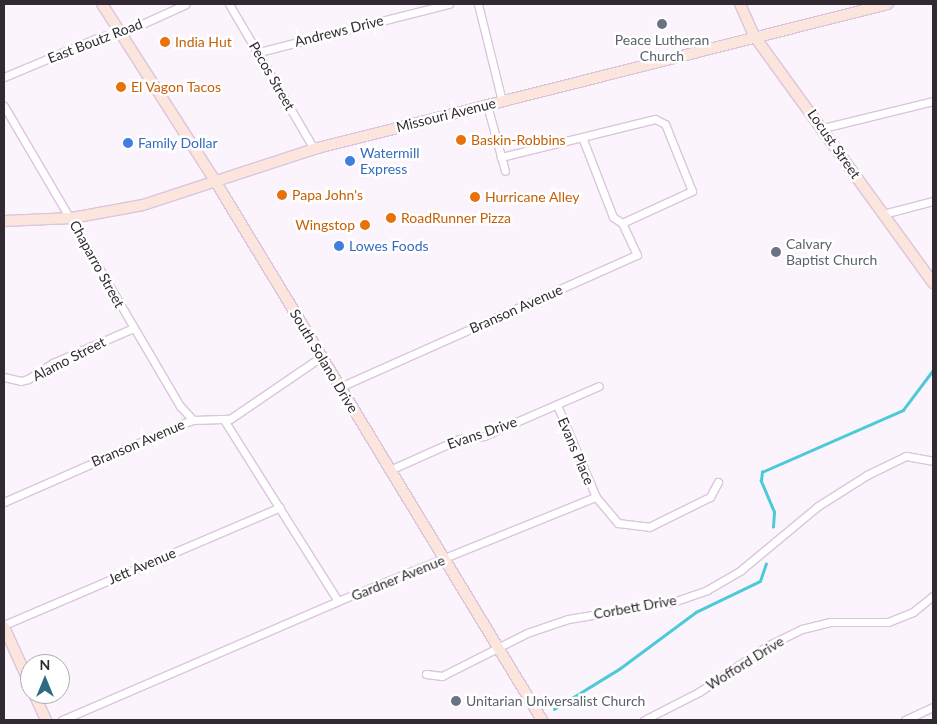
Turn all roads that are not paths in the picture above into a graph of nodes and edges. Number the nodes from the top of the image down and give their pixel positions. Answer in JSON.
{"nodes":[{"id":1,"x":102,"y":4,"type":"edge"},
{"id":2,"x":186,"y":4,"type":"edge"},
{"id":3,"x":229,"y":4,"type":"edge"},
{"id":4,"x":449,"y":4,"type":"edge"},
{"id":5,"x":478,"y":4,"type":"edge"},
{"id":6,"x":740,"y":4,"type":"edge"},
{"id":7,"x":888,"y":4,"type":"edge"},
{"id":8,"x":120,"y":34,"type":"junction"},
{"id":9,"x":755,"y":37,"type":"junction"},
{"id":10,"x":259,"y":52,"type":"junction"},
{"id":11,"x":4,"y":77,"type":"edge"},
{"id":12,"x":502,"y":101,"type":"junction"},
{"id":13,"x":933,"y":101,"type":"edge"},
{"id":14,"x":487,"y":105,"type":"junction"},
{"id":15,"x":4,"y":106,"type":"edge"},
{"id":16,"x":823,"y":128,"type":"junction"},
{"id":17,"x":582,"y":137,"type":"junction"},
{"id":18,"x":314,"y":149,"type":"junction"},
{"id":19,"x":501,"y":157,"type":"junction"},
{"id":20,"x":505,"y":171,"type":"dead end"},
{"id":21,"x":214,"y":179,"type":"junction"},
{"id":22,"x":933,"y":201,"type":"edge"},
{"id":23,"x":884,"y":214,"type":"junction"},
{"id":24,"x":72,"y":218,"type":"junction"},
{"id":25,"x":4,"y":221,"type":"edge"},
{"id":26,"x":622,"y":222,"type":"junction"},
{"id":27,"x":933,"y":282,"type":"edge"},
{"id":28,"x":133,"y":328,"type":"junction"},
{"id":29,"x":321,"y":357,"type":"junction"},
{"id":30,"x":4,"y":377,"type":"edge"},
{"id":31,"x":599,"y":386,"type":"dead end"},
{"id":32,"x":340,"y":387,"type":"junction"},
{"id":33,"x":557,"y":405,"type":"junction"},
{"id":34,"x":193,"y":420,"type":"junction"},
{"id":35,"x":224,"y":420,"type":"junction"},
{"id":36,"x":933,"y":461,"type":"edge"},
{"id":37,"x":392,"y":469,"type":"junction"},
{"id":38,"x":718,"y":482,"type":"dead end"},
{"id":39,"x":596,"y":497,"type":"junction"},
{"id":40,"x":4,"y":502,"type":"edge"},
{"id":41,"x":280,"y":508,"type":"junction"},
{"id":42,"x":443,"y":560,"type":"junction"},
{"id":43,"x":933,"y":596,"type":"edge"},
{"id":44,"x":338,"y":601,"type":"junction"},
{"id":45,"x":4,"y":626,"type":"edge"},
{"id":46,"x":499,"y":646,"type":"junction"},
{"id":47,"x":20,"y":662,"type":"edge"},
{"id":48,"x":426,"y":674,"type":"dead end"},
{"id":49,"x":39,"y":704,"type":"edge"},
{"id":50,"x":933,"y":707,"type":"edge"},
{"id":51,"x":46,"y":720,"type":"edge"},
{"id":52,"x":62,"y":720,"type":"edge"},
{"id":53,"x":542,"y":720,"type":"edge"},
{"id":54,"x":644,"y":720,"type":"edge"},
{"id":55,"x":905,"y":720,"type":"edge"}],
"edges":[{"from":1,"to":8,"type":"street","name":"South Solano Drive"},
{"from":2,"to":8,"type":"street","name":"East Boutz Road"},
{"from":3,"to":10,"type":"street","name":"Pecos Street"},
{"from":4,"to":10,"type":"street","name":"Andrews Drive"},
{"from":5,"to":12,"type":"street"},
{"from":6,"to":9,"type":"street","name":"Locust Street"},
{"from":7,"to":9,"type":"street","name":"Missouri Avenue"},
{"from":8,"to":11,"type":"street","name":"East Boutz Road"},
{"from":8,"to":21,"type":"street","name":"South Solano Drive"},
{"from":9,"to":12,"type":"street","name":"Missouri Avenue"},
{"from":9,"to":16,"type":"street","name":"Locust Street"},
{"from":10,"to":18,"type":"street","name":"Pecos Street"},
{"from":12,"to":14,"type":"street","name":"Missouri Avenue"},
{"from":13,"to":16,"type":"street"},
{"from":14,"to":18,"type":"street","name":"Missouri Avenue"},
{"from":14,"to":19,"type":"street"},
{"from":15,"to":24,"type":"street","name":"Chaparro Street"},
{"from":16,"to":23,"type":"street","name":"Locust Street"},
{"from":17,"to":19,"type":"street"},
{"from":17,"to":26,"type":"street"},
{"from":17,"to":26,"type":"street"},
{"from":18,"to":21,"type":"street","name":"Missouri Avenue"},
{"from":19,"to":20,"type":"street"},
{"from":21,"to":24,"type":"street","name":"Missouri Avenue"},
{"from":21,"to":29,"type":"street","name":"South Solano Drive"},
{"from":22,"to":23,"type":"street"},
{"from":23,"to":27,"type":"street","name":"Locust Street"},
{"from":24,"to":25,"type":"street","name":"Missouri Avenue"},
{"from":24,"to":28,"type":"street","name":"Chaparro Street"},
{"from":26,"to":32,"type":"street","name":"Branson Avenue"},
{"from":28,"to":30,"type":"street","name":"Alamo Street"},
{"from":28,"to":34,"type":"street","name":"Chaparro Street"},
{"from":29,"to":32,"type":"street","name":"South Solano Drive"},
{"from":29,"to":35,"type":"street","name":"Branson Avenue"},
{"from":31,"to":33,"type":"street","name":"Evans Drive"},
{"from":32,"to":37,"type":"street","name":"South Solano Drive"},
{"from":33,"to":37,"type":"street","name":"Evans Drive"},
{"from":33,"to":39,"type":"street","name":"Evans Place"},
{"from":34,"to":35,"type":"street","name":"Branson Avenue"},
{"from":34,"to":40,"type":"street","name":"Branson Avenue"},
{"from":35,"to":41,"type":"street"},
{"from":36,"to":46,"type":"street","name":"Corbett Drive"},
{"from":37,"to":42,"type":"street","name":"South Solano Drive"},
{"from":38,"to":39,"type":"street"},
{"from":39,"to":42,"type":"street","name":"Gardner Avenue"},
{"from":41,"to":44,"type":"street"},
{"from":41,"to":45,"type":"street","name":"Jett Avenue"},
{"from":42,"to":44,"type":"street","name":"Gardner Avenue"},
{"from":42,"to":46,"type":"street","name":"South Solano Drive"},
{"from":43,"to":54,"type":"street","name":"Wofford Drive"},
{"from":44,"to":52,"type":"street","name":"Gardner Avenue"},
{"from":45,"to":47,"type":"street"},
{"from":46,"to":48,"type":"street","name":"Corbett Drive"},
{"from":46,"to":53,"type":"street","name":"South Solano Drive"},
{"from":49,"to":51,"type":"street"},
{"from":50,"to":55,"type":"street"}]}
